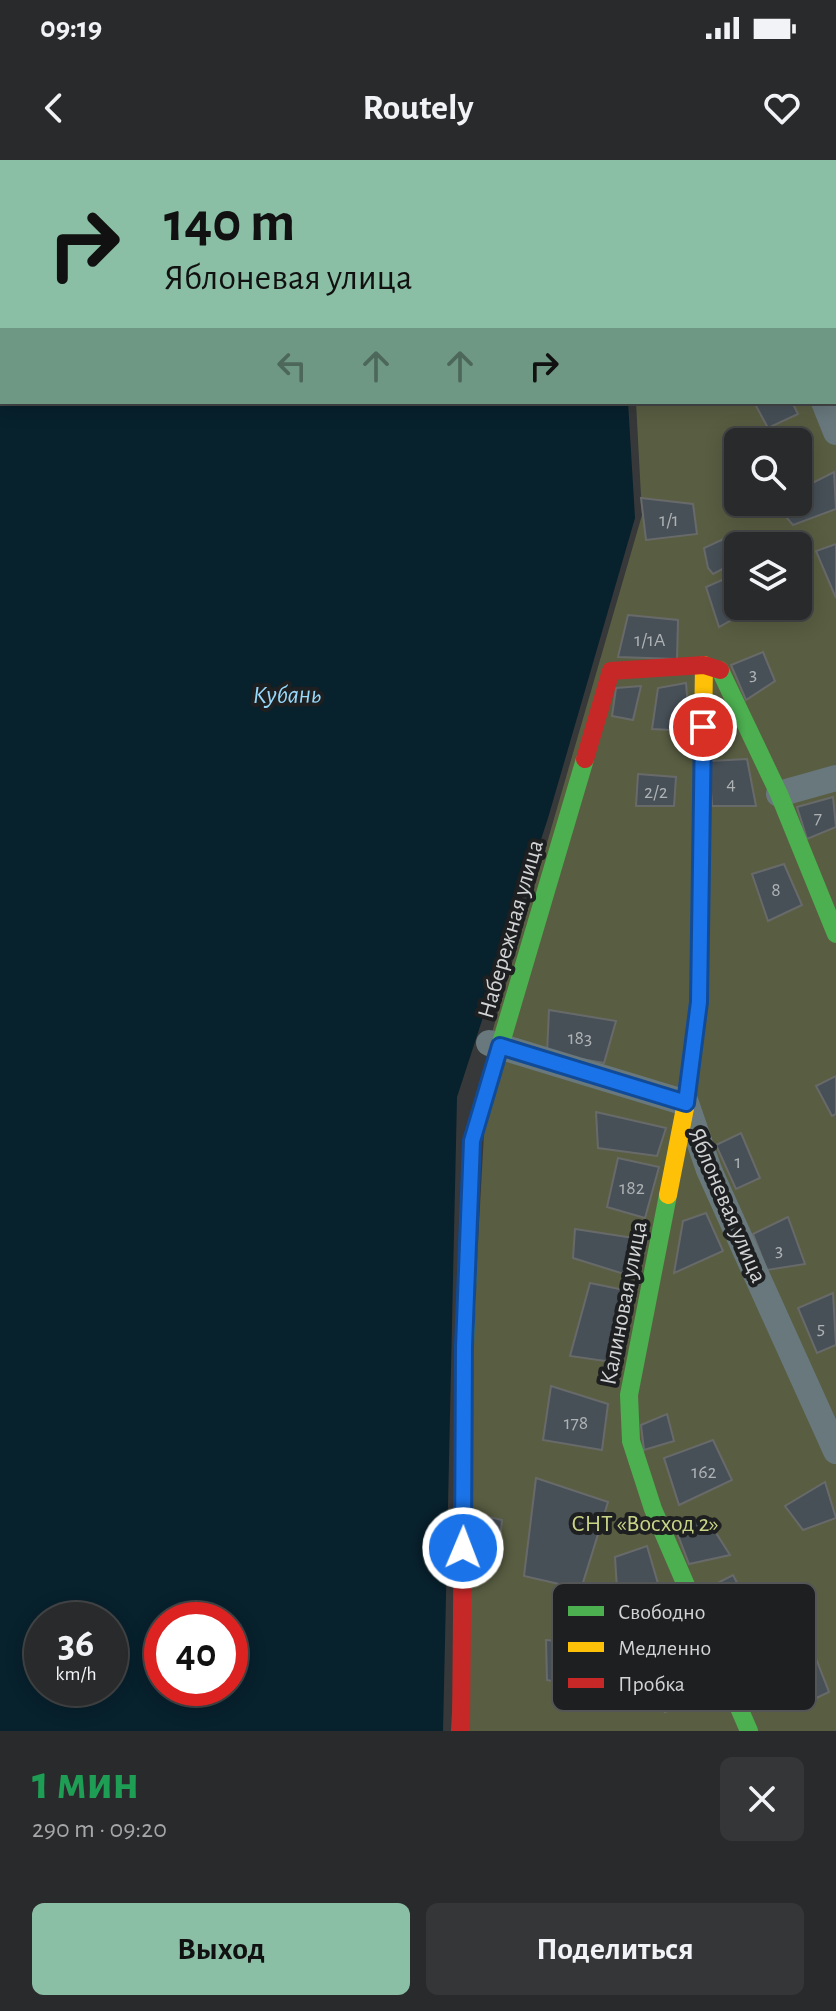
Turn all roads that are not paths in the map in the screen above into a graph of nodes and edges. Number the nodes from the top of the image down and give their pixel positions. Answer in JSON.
{"nodes":[{"id":1,"x":825,"y":404,"type":"edge"},
{"id":2,"x":836,"y":432,"type":"edge"},
{"id":3,"x":704,"y":665,"type":"junction"},
{"id":4,"x":836,"y":778,"type":"edge"},
{"id":5,"x":779,"y":794,"type":"junction"},
{"id":6,"x":836,"y":934,"type":"edge"},
{"id":7,"x":495,"y":1044,"type":"junction"},
{"id":8,"x":686,"y":1103,"type":"junction"},
{"id":9,"x":836,"y":1451,"type":"edge"},
{"id":10,"x":685,"y":1583,"type":"edge"},
{"id":11,"x":740,"y":1711,"type":"edge"},
{"id":12,"x":461,"y":1731,"type":"edge"},
{"id":13,"x":749,"y":1731,"type":"edge"}],
"edges":[{"from":1,"to":2,"type":"street"},
{"from":3,"to":5,"type":"street"},
{"from":3,"to":7,"type":"street","name":"Набережная улица"},
{"from":3,"to":8,"type":"street","name":"Калиновая улица"},
{"from":4,"to":5,"type":"street"},
{"from":5,"to":6,"type":"street"},
{"from":7,"to":8,"type":"street","name":"Яблоневая улица"},
{"from":7,"to":12,"type":"street","name":"Набережная улица"},
{"from":8,"to":9,"type":"street","name":"Яблоневая улица"},
{"from":8,"to":10,"type":"street","name":"Калиновая улица"},
{"from":11,"to":13,"type":"street","name":"Калиновая улица"}]}
